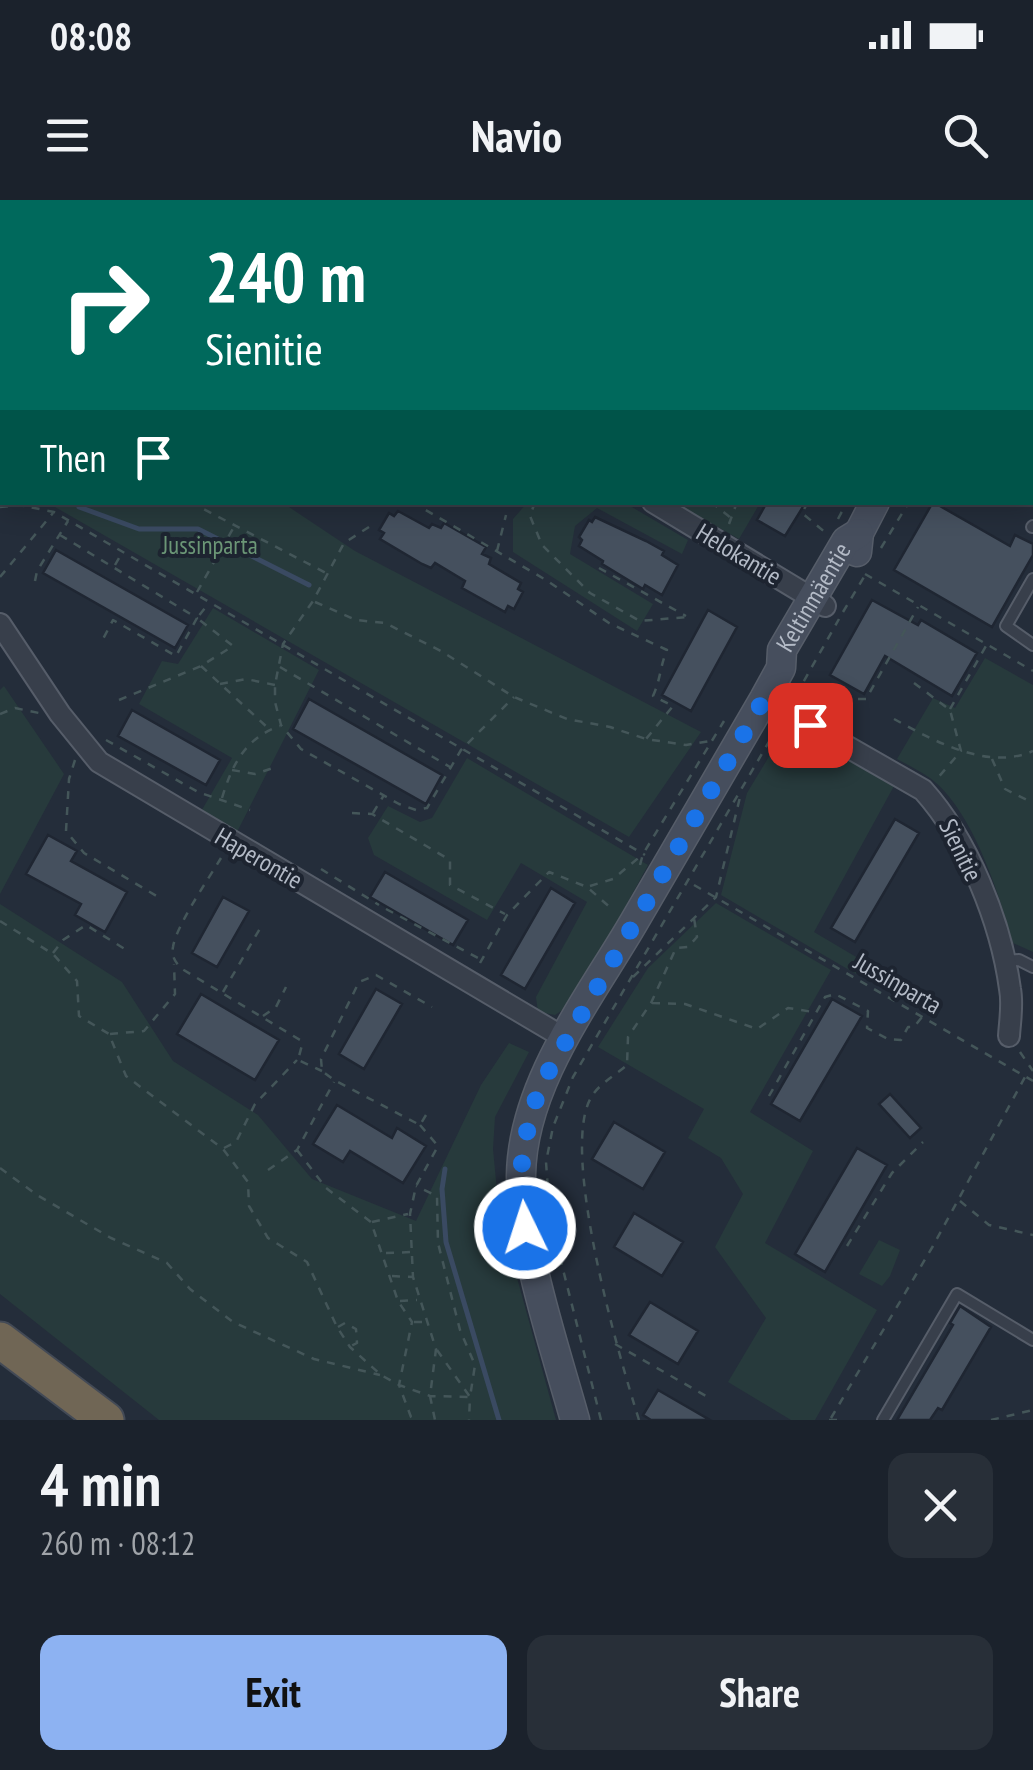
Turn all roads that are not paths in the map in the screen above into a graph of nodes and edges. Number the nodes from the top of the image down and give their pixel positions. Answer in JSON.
{"nodes":[{"id":1,"x":658,"y":505,"type":"edge"},
{"id":2,"x":873,"y":505,"type":"edge"},
{"id":3,"x":1033,"y":579,"type":"edge"},
{"id":4,"x":818,"y":602,"type":"junction"},
{"id":5,"x":0,"y":624,"type":"edge"},
{"id":6,"x":1033,"y":645,"type":"edge"},
{"id":7,"x":775,"y":705,"type":"junction"},
{"id":8,"x":1005,"y":961,"type":"junction"},
{"id":9,"x":1033,"y":967,"type":"edge"},
{"id":10,"x":1008,"y":1036,"type":"road end"},
{"id":11,"x":566,"y":1039,"type":"junction"},
{"id":12,"x":0,"y":1340,"type":"edge"},
{"id":13,"x":1033,"y":1340,"type":"edge"},
{"id":14,"x":106,"y":1420,"type":"edge"},
{"id":15,"x":574,"y":1420,"type":"edge"},
{"id":16,"x":883,"y":1420,"type":"edge"}],
"edges":[{"from":1,"to":4,"type":"street","name":"Helokantie"},
{"from":2,"to":4,"type":"main road","name":"Keltinmäentie"},
{"from":3,"to":6,"type":"lane"},
{"from":4,"to":7,"type":"main road","name":"Keltinmäentie"},
{"from":5,"to":11,"type":"street","name":"Haperontie"},
{"from":7,"to":8,"type":"street","name":"Sienitie"},
{"from":7,"to":11,"type":"main road","name":"Keltinmäentie"},
{"from":8,"to":9,"type":"lane"},
{"from":8,"to":10,"type":"street","name":"Sienitie"},
{"from":11,"to":15,"type":"main road","name":"Keltinmäentie"},
{"from":12,"to":14,"type":"highway"},
{"from":13,"to":16,"type":"lane"}]}
